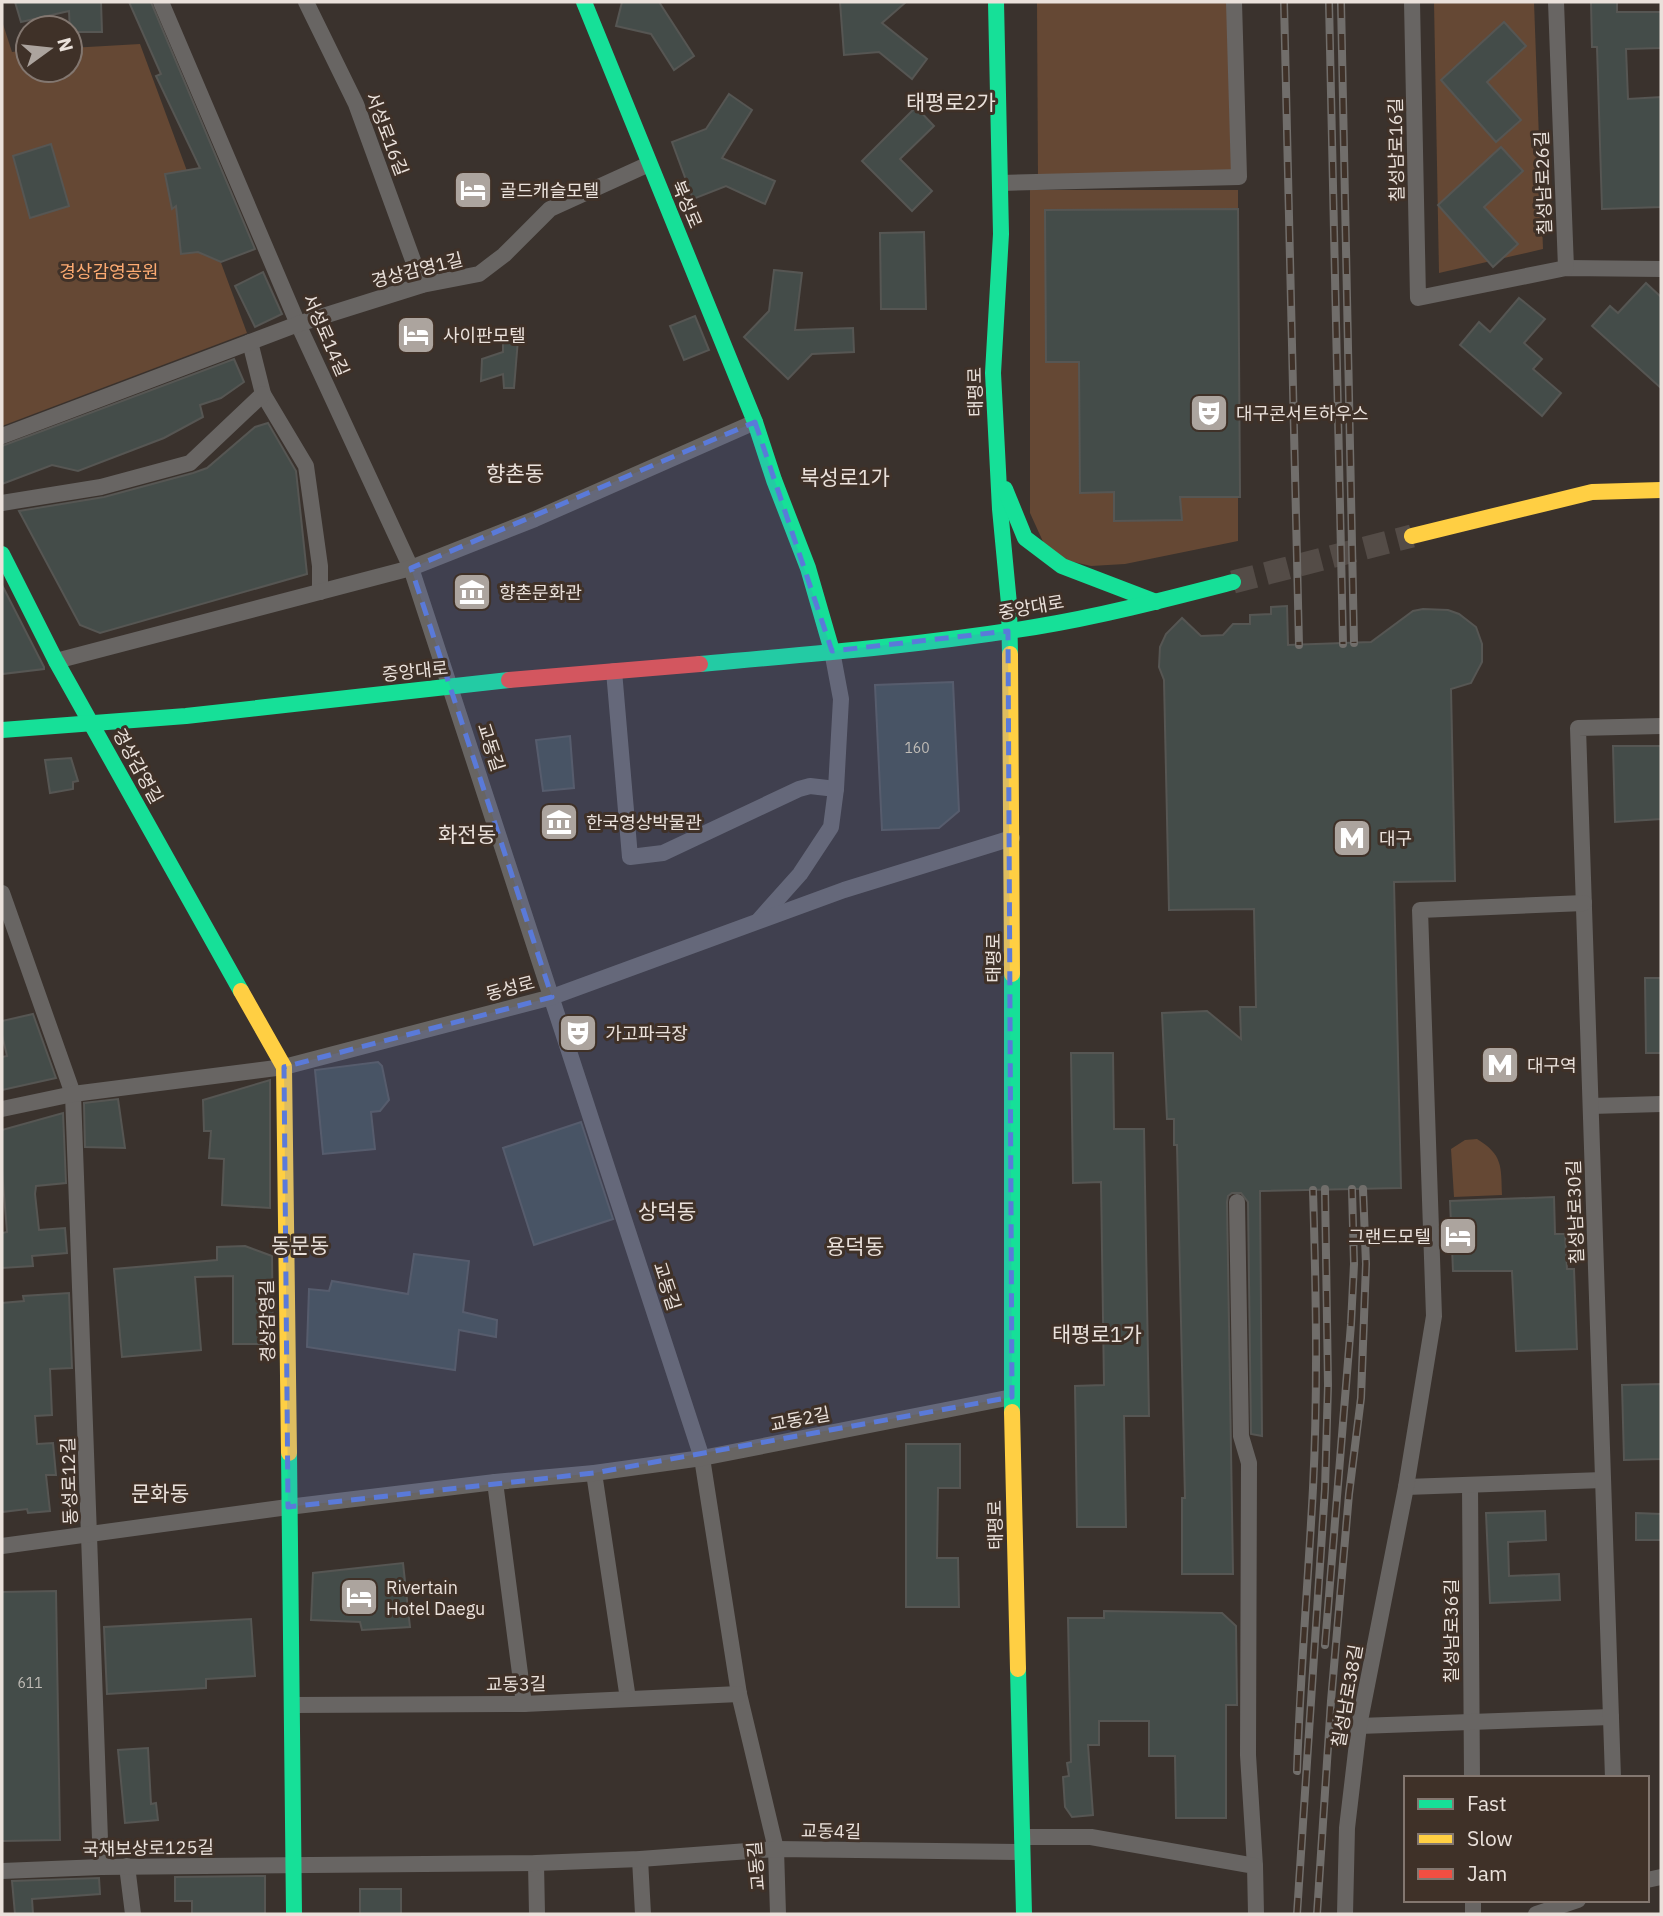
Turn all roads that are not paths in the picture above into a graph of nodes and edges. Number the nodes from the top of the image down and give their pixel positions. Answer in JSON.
{"nodes":[{"id":1,"x":161,"y":2,"type":"edge"},
{"id":2,"x":306,"y":2,"type":"edge"},
{"id":3,"x":584,"y":2,"type":"edge"},
{"id":4,"x":996,"y":2,"type":"edge"},
{"id":5,"x":1234,"y":2,"type":"edge"},
{"id":6,"x":1412,"y":2,"type":"edge"},
{"id":7,"x":1556,"y":2,"type":"edge"},
{"id":8,"x":649,"y":164,"type":"junction"},
{"id":9,"x":1000,"y":183,"type":"junction"},
{"id":10,"x":1566,"y":268,"type":"junction"},
{"id":11,"x":1661,"y":269,"type":"edge"},
{"id":12,"x":422,"y":285,"type":"junction"},
{"id":13,"x":298,"y":324,"type":"junction"},
{"id":14,"x":250,"y":342,"type":"junction"},
{"id":15,"x":263,"y":394,"type":"junction"},
{"id":16,"x":755,"y":422,"type":"junction"},
{"id":17,"x":2,"y":436,"type":"edge"},
{"id":18,"x":998,"y":470,"type":"junction"},
{"id":19,"x":1661,"y":490,"type":"edge"},
{"id":20,"x":2,"y":503,"type":"edge"},
{"id":21,"x":1412,"y":536,"type":"tunnel mouth"},
{"id":22,"x":2,"y":554,"type":"edge"},
{"id":23,"x":411,"y":568,"type":"junction"},
{"id":24,"x":1233,"y":582,"type":"tunnel mouth"},
{"id":25,"x":320,"y":592,"type":"junction"},
{"id":26,"x":1156,"y":602,"type":"junction"},
{"id":27,"x":1008,"y":631,"type":"junction"},
{"id":28,"x":832,"y":651,"type":"junction"},
{"id":29,"x":56,"y":660,"type":"junction"},
{"id":30,"x":614,"y":671,"type":"junction"},
{"id":31,"x":450,"y":687,"type":"junction"},
{"id":32,"x":94,"y":726,"type":"junction"},
{"id":33,"x":1661,"y":726,"type":"edge"},
{"id":34,"x":2,"y":730,"type":"edge"},
{"id":35,"x":836,"y":789,"type":"junction"},
{"id":36,"x":1012,"y":838,"type":"junction"},
{"id":37,"x":2,"y":893,"type":"edge"},
{"id":38,"x":1584,"y":903,"type":"junction"},
{"id":39,"x":758,"y":921,"type":"junction"},
{"id":40,"x":552,"y":997,"type":"junction"},
{"id":41,"x":284,"y":1067,"type":"junction"},
{"id":42,"x":73,"y":1094,"type":"junction"},
{"id":43,"x":1661,"y":1104,"type":"edge"},
{"id":44,"x":1591,"y":1106,"type":"junction"},
{"id":45,"x":2,"y":1109,"type":"edge"},
{"id":46,"x":1237,"y":1202,"type":"dead end"},
{"id":47,"x":1012,"y":1397,"type":"junction"},
{"id":48,"x":702,"y":1458,"type":"junction"},
{"id":49,"x":594,"y":1474,"type":"junction"},
{"id":50,"x":1603,"y":1480,"type":"junction"},
{"id":51,"x":495,"y":1482,"type":"junction"},
{"id":52,"x":1470,"y":1485,"type":"junction"},
{"id":53,"x":1406,"y":1487,"type":"junction"},
{"id":54,"x":288,"y":1507,"type":"junction"},
{"id":55,"x":91,"y":1535,"type":"junction"},
{"id":56,"x":2,"y":1546,"type":"edge"},
{"id":57,"x":739,"y":1694,"type":"junction"},
{"id":58,"x":628,"y":1699,"type":"junction"},
{"id":59,"x":524,"y":1704,"type":"junction"},
{"id":60,"x":293,"y":1705,"type":"junction"},
{"id":61,"x":1611,"y":1717,"type":"junction"},
{"id":62,"x":1471,"y":1722,"type":"junction"},
{"id":63,"x":1359,"y":1726,"type":"junction"},
{"id":64,"x":1472,"y":1776,"type":"edge"},
{"id":65,"x":1613,"y":1776,"type":"edge"},
{"id":66,"x":1022,"y":1844,"type":"junction"},
{"id":67,"x":776,"y":1849,"type":"junction"},
{"id":68,"x":640,"y":1859,"type":"junction"},
{"id":69,"x":536,"y":1863,"type":"junction"},
{"id":70,"x":127,"y":1866,"type":"junction"},
{"id":71,"x":294,"y":1866,"type":"junction"},
{"id":72,"x":1255,"y":1866,"type":"junction"},
{"id":73,"x":102,"y":1867,"type":"junction"},
{"id":74,"x":2,"y":1871,"type":"edge"},
{"id":75,"x":1572,"y":1902,"type":"edge"},
{"id":76,"x":132,"y":1914,"type":"edge"},
{"id":77,"x":294,"y":1914,"type":"edge"},
{"id":78,"x":537,"y":1914,"type":"edge"},
{"id":79,"x":643,"y":1914,"type":"edge"},
{"id":80,"x":778,"y":1914,"type":"edge"},
{"id":81,"x":1024,"y":1914,"type":"edge"},
{"id":82,"x":1256,"y":1914,"type":"edge"},
{"id":83,"x":1345,"y":1914,"type":"edge"},
{"id":84,"x":1536,"y":1914,"type":"edge"}],
"edges":[{"from":1,"to":13,"type":"street","name":"서성로14길"},
{"from":2,"to":12,"type":"street","name":"서성로16길"},
{"from":3,"to":8,"type":"main road","name":"북성로"},
{"from":4,"to":9,"type":"main road","name":"태평로"},
{"from":5,"to":9,"type":"street"},
{"from":6,"to":10,"type":"street","name":"칠성남로16길"},
{"from":7,"to":10,"type":"street","name":"칠성남로26길"},
{"from":8,"to":12,"type":"street","name":"경상감영1길"},
{"from":8,"to":16,"type":"main road","name":"북성로"},
{"from":9,"to":18,"type":"main road","name":"태평로"},
{"from":10,"to":11,"type":"street"},
{"from":12,"to":13,"type":"street","name":"경상감영1길"},
{"from":13,"to":14,"type":"street","name":"경상감영1길"},
{"from":13,"to":23,"type":"street","name":"서성로14길"},
{"from":14,"to":15,"type":"street"},
{"from":14,"to":17,"type":"street","name":"경상감영1길"},
{"from":15,"to":20,"type":"street"},
{"from":15,"to":25,"type":"street"},
{"from":16,"to":23,"type":"street"},
{"from":16,"to":28,"type":"main road","name":"북성로"},
{"from":18,"to":26,"type":"main road"},
{"from":18,"to":27,"type":"main road","name":"태평로"},
{"from":19,"to":21,"type":"main road"},
{"from":22,"to":29,"type":"main road","name":"경상감영길"},
{"from":23,"to":25,"type":"street"},
{"from":23,"to":31,"type":"street","name":"서성로14길"},
{"from":24,"to":26,"type":"main road","name":"중앙대로"},
{"from":25,"to":29,"type":"street"},
{"from":26,"to":27,"type":"main road","name":"중앙대로"},
{"from":27,"to":28,"type":"main road","name":"중앙대로"},
{"from":27,"to":36,"type":"main road","name":"태평로"},
{"from":28,"to":30,"type":"main road","name":"중앙대로"},
{"from":28,"to":35,"type":"street"},
{"from":29,"to":32,"type":"main road","name":"경상감영길"},
{"from":30,"to":31,"type":"main road","name":"중앙대로"},
{"from":30,"to":35,"type":"street"},
{"from":31,"to":32,"type":"main road","name":"중앙대로"},
{"from":31,"to":40,"type":"street","name":"교동길"},
{"from":32,"to":34,"type":"main road","name":"중앙대로"},
{"from":32,"to":41,"type":"main road","name":"경상감영길"},
{"from":33,"to":38,"type":"street","name":"칠성남로30길"},
{"from":35,"to":39,"type":"street"},
{"from":36,"to":39,"type":"street","name":"동성로"},
{"from":36,"to":47,"type":"main road","name":"태평로"},
{"from":37,"to":42,"type":"street"},
{"from":38,"to":44,"type":"street","name":"칠성남로30길"},
{"from":38,"to":53,"type":"street","name":"칠성남로38길"},
{"from":39,"to":40,"type":"street","name":"동성로"},
{"from":40,"to":41,"type":"street","name":"동성로"},
{"from":40,"to":48,"type":"street","name":"교동길"},
{"from":41,"to":42,"type":"street","name":"동성로"},
{"from":41,"to":54,"type":"main road","name":"경상감영길"},
{"from":42,"to":45,"type":"street","name":"동성로"},
{"from":42,"to":55,"type":"street","name":"동성로12길"},
{"from":43,"to":44,"type":"street"},
{"from":44,"to":50,"type":"street","name":"칠성남로30길"},
{"from":46,"to":72,"type":"street"},
{"from":47,"to":48,"type":"street","name":"교동2길"},
{"from":47,"to":66,"type":"main road","name":"태평로"},
{"from":48,"to":49,"type":"street","name":"교동2길"},
{"from":48,"to":57,"type":"street","name":"교동길"},
{"from":49,"to":51,"type":"street","name":"교동2길"},
{"from":49,"to":58,"type":"street"},
{"from":50,"to":52,"type":"street"},
{"from":50,"to":61,"type":"street","name":"칠성남로30길"},
{"from":51,"to":54,"type":"street","name":"교동2길"},
{"from":51,"to":59,"type":"street"},
{"from":52,"to":53,"type":"street"},
{"from":52,"to":62,"type":"street","name":"칠성남로36길"},
{"from":53,"to":63,"type":"street","name":"칠성남로38길"},
{"from":54,"to":55,"type":"street","name":"교동2길"},
{"from":54,"to":60,"type":"main road","name":"경상감영길"},
{"from":55,"to":56,"type":"street","name":"교동2길"},
{"from":55,"to":73,"type":"street","name":"동성로12길"},
{"from":57,"to":58,"type":"street","name":"교동3길"},
{"from":57,"to":67,"type":"street","name":"교동길"},
{"from":58,"to":59,"type":"street","name":"교동3길"},
{"from":59,"to":60,"type":"street","name":"교동3길"},
{"from":60,"to":71,"type":"main road","name":"경상감영길"},
{"from":61,"to":62,"type":"street"},
{"from":61,"to":65,"type":"street","name":"칠성남로30길"},
{"from":62,"to":63,"type":"street"},
{"from":62,"to":64,"type":"street","name":"칠성남로36길"},
{"from":63,"to":83,"type":"street","name":"칠성남로38길"},
{"from":66,"to":67,"type":"street","name":"교동4길"},
{"from":66,"to":72,"type":"street","name":"교동4길"},
{"from":66,"to":81,"type":"main road","name":"태평로"},
{"from":67,"to":68,"type":"street","name":"교동4길"},
{"from":67,"to":80,"type":"street","name":"교동길"},
{"from":68,"to":69,"type":"street","name":"교동4길"},
{"from":68,"to":79,"type":"street"},
{"from":69,"to":71,"type":"street","name":"교동4길"},
{"from":69,"to":78,"type":"street"},
{"from":70,"to":71,"type":"street","name":"국채보상로125길"},
{"from":70,"to":73,"type":"street","name":"국채보상로125길"},
{"from":70,"to":76,"type":"street"},
{"from":71,"to":77,"type":"main road","name":"경상감영길"},
{"from":72,"to":82,"type":"street"},
{"from":73,"to":74,"type":"street","name":"국채보상로125길"},
{"from":75,"to":84,"type":"street"}]}
